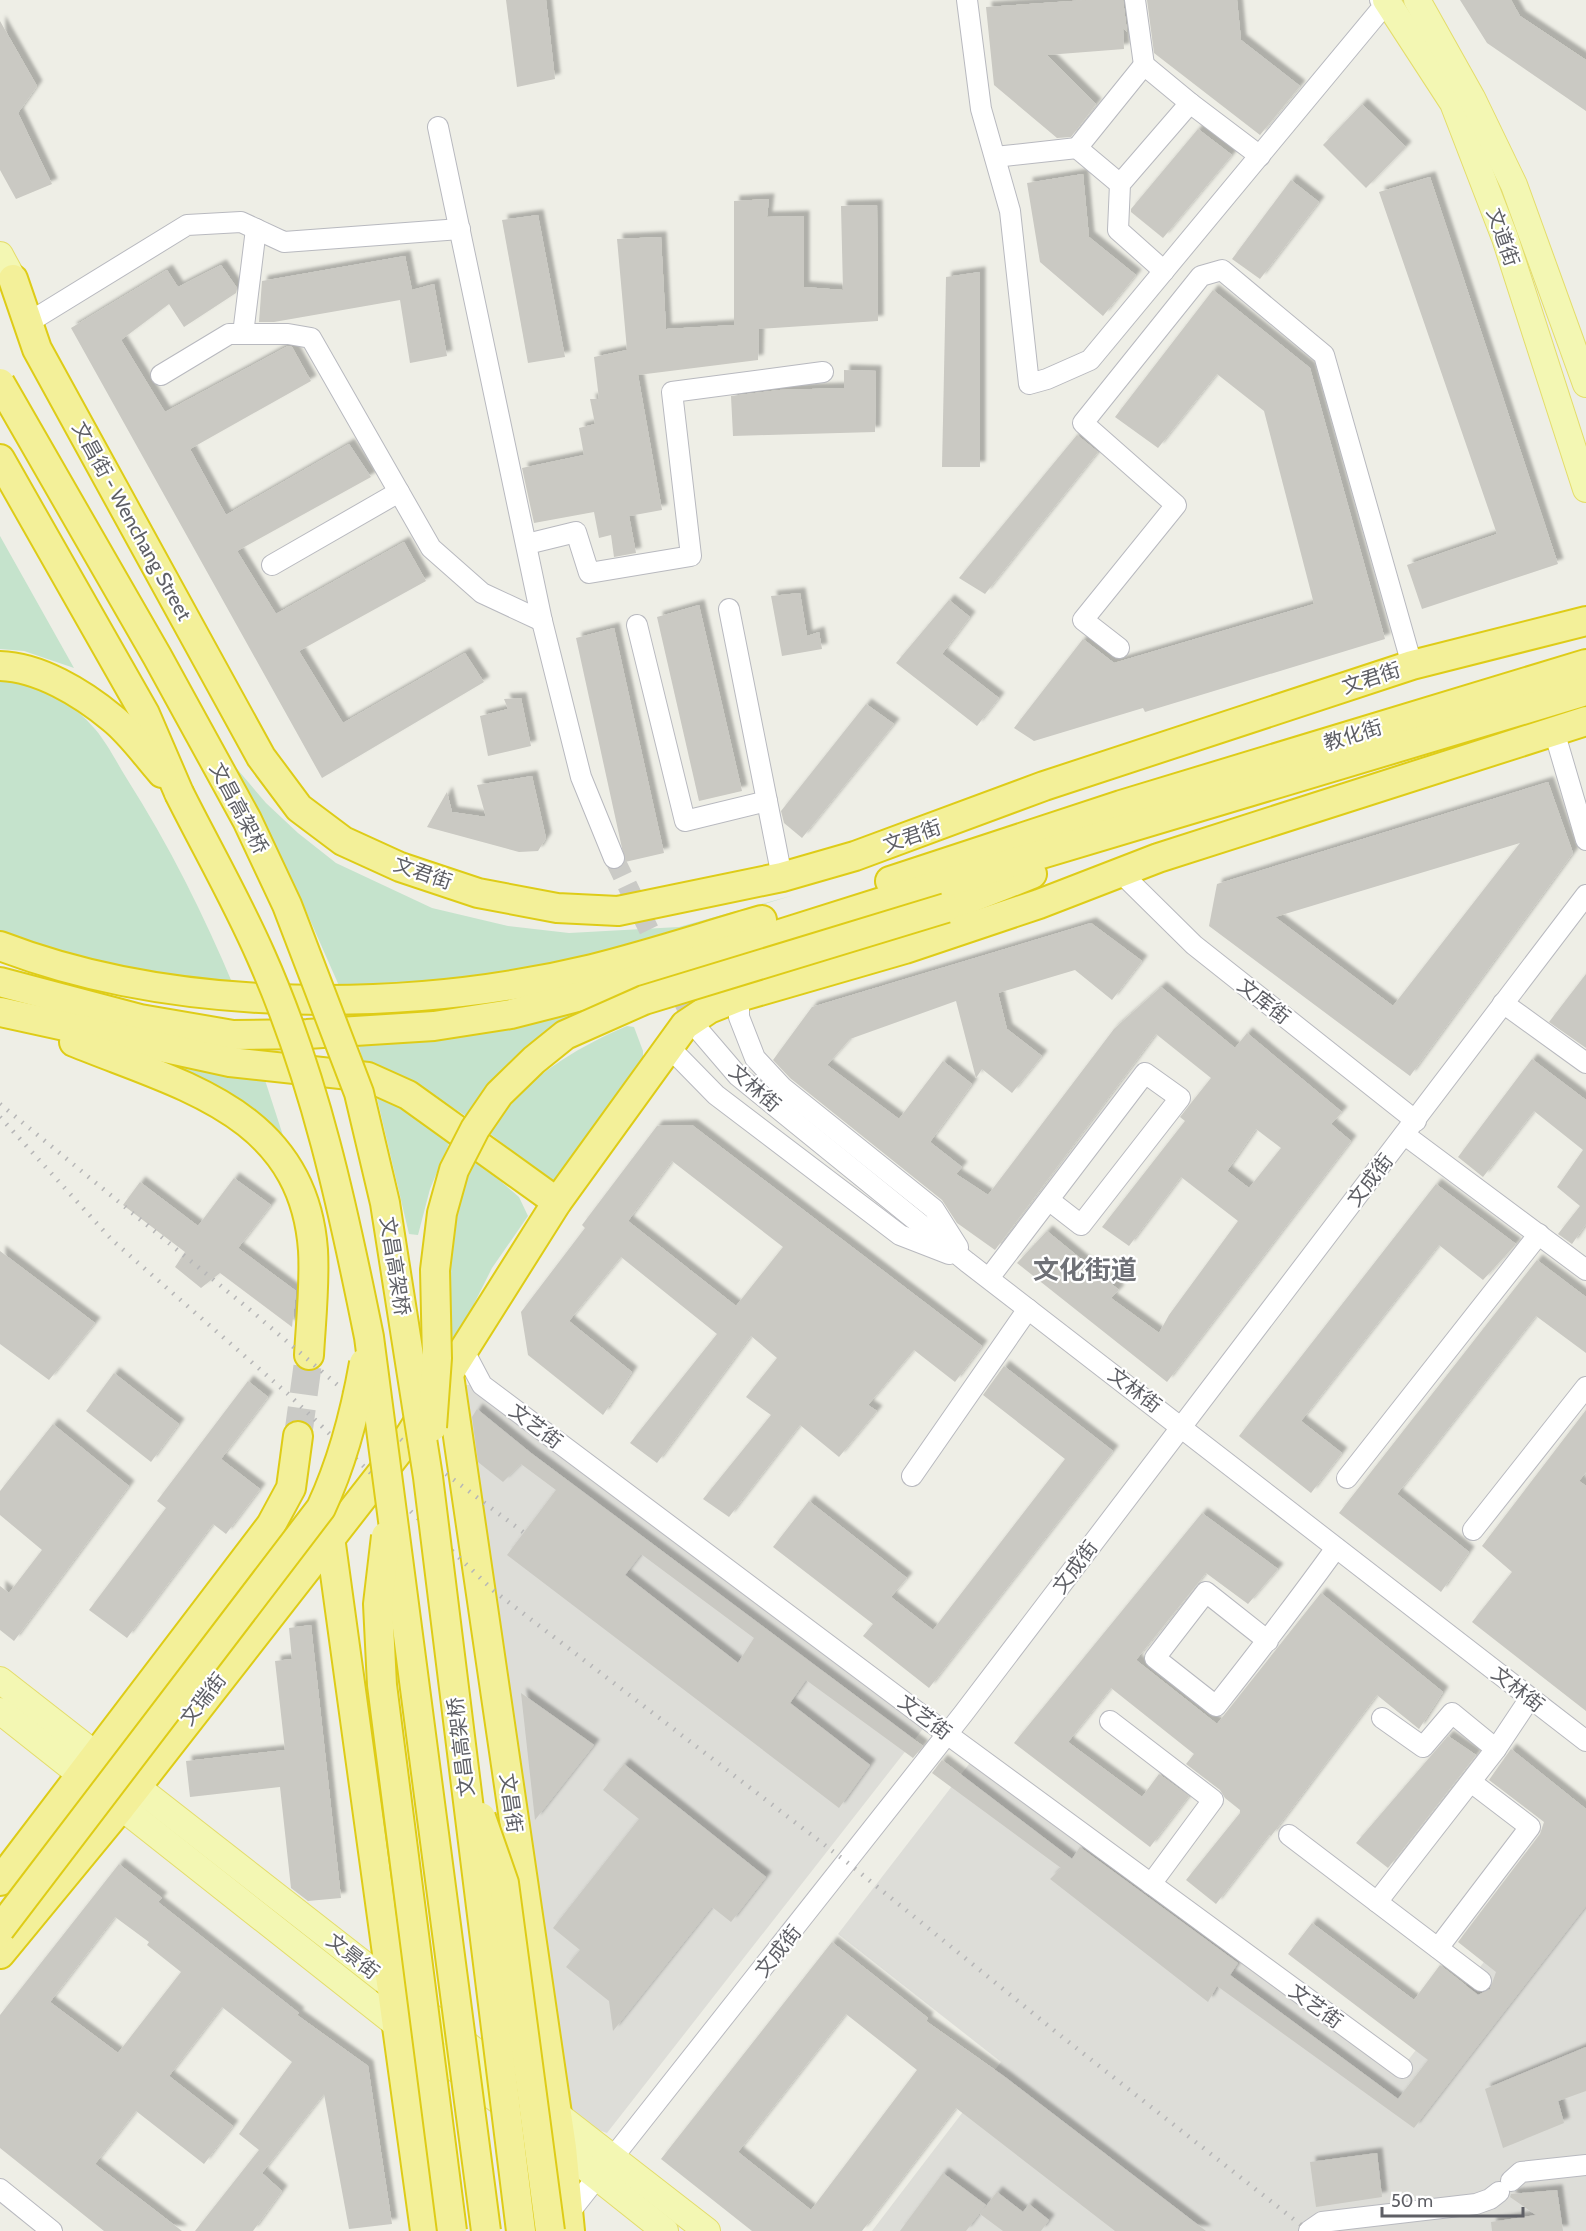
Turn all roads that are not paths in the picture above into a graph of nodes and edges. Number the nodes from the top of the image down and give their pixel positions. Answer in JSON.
{"nodes":[{"id":1,"x":967,"y":0,"type":"edge"},
{"id":2,"x":1135,"y":0,"type":"edge"},
{"id":3,"x":1418,"y":0,"type":"edge"},
{"id":4,"x":1385,"y":1,"type":"edge"},
{"id":5,"x":1144,"y":65,"type":"junction"},
{"id":6,"x":1190,"y":103,"type":"junction"},
{"id":7,"x":438,"y":127,"type":"dead end"},
{"id":8,"x":1077,"y":148,"type":"junction"},
{"id":9,"x":1260,"y":156,"type":"junction"},
{"id":10,"x":995,"y":157,"type":"junction"},
{"id":11,"x":1120,"y":184,"type":"junction"},
{"id":12,"x":256,"y":229,"type":"junction"},
{"id":13,"x":460,"y":229,"type":"junction"},
{"id":14,"x":1164,"y":271,"type":"junction"},
{"id":15,"x":4,"y":275,"type":"edge"},
{"id":16,"x":243,"y":334,"type":"junction"},
{"id":17,"x":31,"y":337,"type":"junction"},
{"id":18,"x":823,"y":372,"type":"dead end"},
{"id":19,"x":161,"y":375,"type":"dead end"},
{"id":20,"x":0,"y":384,"type":"edge"},
{"id":21,"x":1586,"y":384,"type":"edge"},
{"id":22,"x":0,"y":459,"type":"edge"},
{"id":23,"x":1586,"y":489,"type":"edge"},
{"id":24,"x":399,"y":492,"type":"junction"},
{"id":25,"x":527,"y":544,"type":"junction"},
{"id":26,"x":272,"y":565,"type":"dead end"},
{"id":27,"x":729,"y":609,"type":"dead end"},
{"id":28,"x":543,"y":621,"type":"junction"},
{"id":29,"x":1586,"y":621,"type":"edge"},
{"id":30,"x":637,"y":625,"type":"dead end"},
{"id":31,"x":1119,"y":648,"type":"dead end"},
{"id":32,"x":1586,"y":664,"type":"edge"},
{"id":33,"x":1412,"y":665,"type":"junction"},
{"id":34,"x":0,"y":666,"type":"edge"},
{"id":35,"x":1586,"y":692,"type":"edge"},
{"id":36,"x":1586,"y":721,"type":"edge"},
{"id":37,"x":1554,"y":730,"type":"junction"},
{"id":38,"x":261,"y":757,"type":"joint"},
{"id":39,"x":179,"y":793,"type":"junction"},
{"id":40,"x":767,"y":801,"type":"junction"},
{"id":41,"x":1125,"y":817,"type":"junction"},
{"id":42,"x":950,"y":823,"type":"junction"},
{"id":43,"x":1586,"y":840,"type":"edge"},
{"id":44,"x":614,"y":858,"type":"tunnel mouth"},
{"id":45,"x":1158,"y":858,"type":"junction"},
{"id":46,"x":1120,"y":872,"type":"junction"},
{"id":47,"x":782,"y":877,"type":"junction"},
{"id":48,"x":991,"y":892,"type":"junction"},
{"id":49,"x":1586,"y":896,"type":"edge"},
{"id":50,"x":0,"y":946,"type":"edge"},
{"id":51,"x":0,"y":982,"type":"edge"},
{"id":52,"x":740,"y":997,"type":"junction"},
{"id":53,"x":1503,"y":1004,"type":"junction"},
{"id":54,"x":3,"y":1013,"type":"edge"},
{"id":55,"x":696,"y":1028,"type":"tunnel mouth"},
{"id":56,"x":669,"y":1047,"type":"junction"},
{"id":57,"x":1586,"y":1063,"type":"edge"},
{"id":58,"x":1411,"y":1128,"type":"junction"},
{"id":59,"x":1050,"y":1201,"type":"junction"},
{"id":60,"x":558,"y":1202,"type":"junction"},
{"id":61,"x":1539,"y":1234,"type":"junction"},
{"id":62,"x":968,"y":1262,"type":"junction"},
{"id":63,"x":1586,"y":1270,"type":"edge"},
{"id":64,"x":989,"y":1278,"type":"junction"},
{"id":65,"x":1028,"y":1309,"type":"junction"},
{"id":66,"x":369,"y":1337,"type":"junction"},
{"id":67,"x":464,"y":1351,"type":"junction"},
{"id":68,"x":309,"y":1355,"type":"tunnel mouth"},
{"id":69,"x":449,"y":1375,"type":"junction"},
{"id":70,"x":1586,"y":1387,"type":"edge"},
{"id":71,"x":1181,"y":1426,"type":"junction"},
{"id":72,"x":298,"y":1436,"type":"tunnel mouth"},
{"id":73,"x":912,"y":1476,"type":"dead end"},
{"id":74,"x":428,"y":1477,"type":"junction"},
{"id":75,"x":1347,"y":1478,"type":"dead end"},
{"id":76,"x":391,"y":1501,"type":"junction"},
{"id":77,"x":1473,"y":1530,"type":"dead end"},
{"id":78,"x":330,"y":1537,"type":"junction"},
{"id":79,"x":1336,"y":1548,"type":"junction"},
{"id":80,"x":1268,"y":1641,"type":"junction"},
{"id":81,"x":0,"y":1680,"type":"edge"},
{"id":82,"x":1530,"y":1698,"type":"junction"},
{"id":83,"x":0,"y":1711,"type":"edge"},
{"id":84,"x":1382,"y":1718,"type":"dead end"},
{"id":85,"x":1110,"y":1721,"type":"dead end"},
{"id":86,"x":947,"y":1734,"type":"junction"},
{"id":87,"x":1586,"y":1741,"type":"edge"},
{"id":88,"x":1496,"y":1749,"type":"junction"},
{"id":89,"x":87,"y":1765,"type":"junction"},
{"id":90,"x":463,"y":1770,"type":"junction"},
{"id":91,"x":1471,"y":1782,"type":"junction"},
{"id":92,"x":128,"y":1797,"type":"junction"},
{"id":93,"x":1289,"y":1835,"type":"dead end"},
{"id":94,"x":0,"y":1881,"type":"edge"},
{"id":95,"x":1151,"y":1884,"type":"junction"},
{"id":96,"x":1377,"y":1902,"type":"junction"},
{"id":97,"x":0,"y":1929,"type":"edge"},
{"id":98,"x":1438,"y":1948,"type":"junction"},
{"id":99,"x":0,"y":1954,"type":"edge"},
{"id":100,"x":1481,"y":1982,"type":"dead end"},
{"id":101,"x":391,"y":1986,"type":"junction"},
{"id":102,"x":396,"y":2024,"type":"junction"},
{"id":103,"x":1402,"y":2068,"type":"dead end"},
{"id":104,"x":557,"y":2114,"type":"junction"},
{"id":105,"x":562,"y":2148,"type":"junction"},
{"id":106,"x":613,"y":2158,"type":"junction"},
{"id":107,"x":1586,"y":2165,"type":"edge"},
{"id":108,"x":597,"y":2177,"type":"junction"},
{"id":109,"x":0,"y":2189,"type":"edge"},
{"id":110,"x":560,"y":2227,"type":"edge"},
{"id":111,"x":52,"y":2231,"type":"edge"},
{"id":112,"x":425,"y":2231,"type":"edge"},
{"id":113,"x":452,"y":2231,"type":"edge"},
{"id":114,"x":486,"y":2231,"type":"edge"},
{"id":115,"x":521,"y":2231,"type":"edge"},
{"id":116,"x":665,"y":2231,"type":"edge"},
{"id":117,"x":707,"y":2231,"type":"edge"},
{"id":118,"x":1309,"y":2231,"type":"edge"}],
"edges":[{"from":1,"to":10,"type":"street"},
{"from":2,"to":5,"type":"street"},
{"from":3,"to":21,"type":"main road","name":"文道街"},
{"from":4,"to":9,"type":"street"},
{"from":4,"to":23,"type":"main road","name":"文道街"},
{"from":5,"to":6,"type":"street"},
{"from":5,"to":8,"type":"street"},
{"from":6,"to":9,"type":"street"},
{"from":6,"to":11,"type":"street"},
{"from":7,"to":13,"type":"street"},
{"from":8,"to":10,"type":"street"},
{"from":8,"to":11,"type":"street"},
{"from":9,"to":14,"type":"street"},
{"from":10,"to":14,"type":"street"},
{"from":11,"to":14,"type":"street"},
{"from":12,"to":13,"type":"street"},
{"from":12,"to":16,"type":"street"},
{"from":12,"to":17,"type":"street"},
{"from":13,"to":25,"type":"street"},
{"from":15,"to":17,"type":"highway"},
{"from":16,"to":19,"type":"street"},
{"from":16,"to":24,"type":"street"},
{"from":17,"to":38,"type":"highway","name":"文昌街 - Wenchang Street"},
{"from":18,"to":25,"type":"street"},
{"from":20,"to":74,"type":"highway","name":"文昌高架桥","bridge":true},
{"from":22,"to":39,"type":"highway","name":"文昌高架桥"},
{"from":24,"to":26,"type":"street"},
{"from":24,"to":28,"type":"street"},
{"from":25,"to":28,"type":"street"},
{"from":27,"to":40,"type":"street"},
{"from":28,"to":44,"type":"street"},
{"from":29,"to":33,"type":"highway","name":"文君街"},
{"from":30,"to":40,"type":"street"},
{"from":31,"to":33,"type":"street"},
{"from":32,"to":41,"type":"highway","name":"教化街"},
{"from":33,"to":42,"type":"highway","name":"文君街"},
{"from":34,"to":39,"type":"highway"},
{"from":35,"to":41,"type":"highway","name":"教化街"},
{"from":36,"to":37,"type":"highway"},
{"from":37,"to":43,"type":"street"},
{"from":37,"to":45,"type":"highway"},
{"from":38,"to":47,"type":"highway","name":"文君街"},
{"from":39,"to":66,"type":"highway","name":"文昌高架桥","bridge":true},
{"from":40,"to":47,"type":"street"},
{"from":41,"to":42,"type":"highway"},
{"from":41,"to":48,"type":"highway"},
{"from":41,"to":50,"type":"highway"},
{"from":41,"to":51,"type":"highway"},
{"from":42,"to":47,"type":"highway","name":"文君街"},
{"from":45,"to":46,"type":"highway"},
{"from":45,"to":48,"type":"highway"},
{"from":46,"to":52,"type":"highway"},
{"from":46,"to":58,"type":"street","name":"文库街"},
{"from":48,"to":74,"type":"highway","bridge":true},
{"from":49,"to":53,"type":"street","name":"文成街"},
{"from":52,"to":56,"type":"highway"},
{"from":52,"to":62,"type":"street"},
{"from":53,"to":57,"type":"street"},
{"from":53,"to":58,"type":"street","name":"文成街"},
{"from":54,"to":60,"type":"highway"},
{"from":54,"to":68,"type":"highway"},
{"from":55,"to":62,"type":"street","name":"文林街"},
{"from":56,"to":60,"type":"highway"},
{"from":56,"to":62,"type":"street"},
{"from":58,"to":61,"type":"street","name":"文库街"},
{"from":58,"to":71,"type":"street","name":"文成街"},
{"from":59,"to":59,"type":"street"},
{"from":59,"to":64,"type":"street"},
{"from":60,"to":67,"type":"highway"},
{"from":61,"to":63,"type":"street","name":"文库街"},
{"from":61,"to":75,"type":"street"},
{"from":62,"to":64,"type":"street","name":"文林街"},
{"from":64,"to":65,"type":"street","name":"文林街"},
{"from":65,"to":71,"type":"street","name":"文林街"},
{"from":65,"to":73,"type":"street"},
{"from":66,"to":76,"type":"highway","name":"文昌高架桥","bridge":true},
{"from":66,"to":97,"type":"highway","bridge":true},
{"from":67,"to":69,"type":"highway"},
{"from":67,"to":86,"type":"street","name":"文艺街"},
{"from":69,"to":78,"type":"highway","name":"文瑞街"},
{"from":69,"to":104,"type":"highway","name":"文昌街"},
{"from":70,"to":77,"type":"street"},
{"from":71,"to":79,"type":"street","name":"文林街"},
{"from":71,"to":86,"type":"street","name":"文成街"},
{"from":72,"to":89,"type":"highway"},
{"from":74,"to":90,"type":"highway","name":"文昌高架桥","bridge":true},
{"from":76,"to":113,"type":"highway","bridge":true},
{"from":76,"to":114,"type":"highway","name":"文昌高架桥","bridge":true},
{"from":78,"to":92,"type":"highway","name":"文瑞街"},
{"from":78,"to":101,"type":"highway"},
{"from":79,"to":80,"type":"street"},
{"from":79,"to":82,"type":"street","name":"文林街"},
{"from":80,"to":80,"type":"street"},
{"from":81,"to":89,"type":"main road","name":"文景街"},
{"from":82,"to":87,"type":"street","name":"文林街"},
{"from":82,"to":88,"type":"street"},
{"from":83,"to":89,"type":"main road","name":"文景街"},
{"from":84,"to":88,"type":"street"},
{"from":85,"to":95,"type":"street"},
{"from":86,"to":95,"type":"street","name":"文艺街"},
{"from":86,"to":106,"type":"street","name":"文成街"},
{"from":88,"to":91,"type":"street"},
{"from":89,"to":92,"type":"main road","name":"文景街"},
{"from":89,"to":94,"type":"highway"},
{"from":90,"to":110,"type":"highway","bridge":true},
{"from":90,"to":115,"type":"highway","name":"文昌高架桥","bridge":true},
{"from":91,"to":96,"type":"street"},
{"from":91,"to":98,"type":"street"},
{"from":92,"to":99,"type":"highway","name":"文瑞街"},
{"from":92,"to":101,"type":"main road","name":"文景街"},
{"from":92,"to":102,"type":"main road","name":"文景街"},
{"from":93,"to":96,"type":"street"},
{"from":95,"to":103,"type":"street","name":"文艺街"},
{"from":96,"to":98,"type":"street"},
{"from":98,"to":100,"type":"street"},
{"from":101,"to":102,"type":"highway"},
{"from":101,"to":104,"type":"main road","name":"文景街"},
{"from":102,"to":105,"type":"main road","name":"文景街"},
{"from":102,"to":112,"type":"highway"},
{"from":104,"to":105,"type":"highway","name":"文昌街"},
{"from":104,"to":106,"type":"main road","name":"文景街"},
{"from":105,"to":108,"type":"main road","name":"文景街"},
{"from":105,"to":110,"type":"highway","name":"文昌街"},
{"from":106,"to":108,"type":"street","name":"文成街"},
{"from":106,"to":117,"type":"main road","name":"文景街"},
{"from":107,"to":118,"type":"street"},
{"from":108,"to":110,"type":"street","name":"文成街"},
{"from":108,"to":116,"type":"main road","name":"文景街"},
{"from":109,"to":111,"type":"street"}]}
